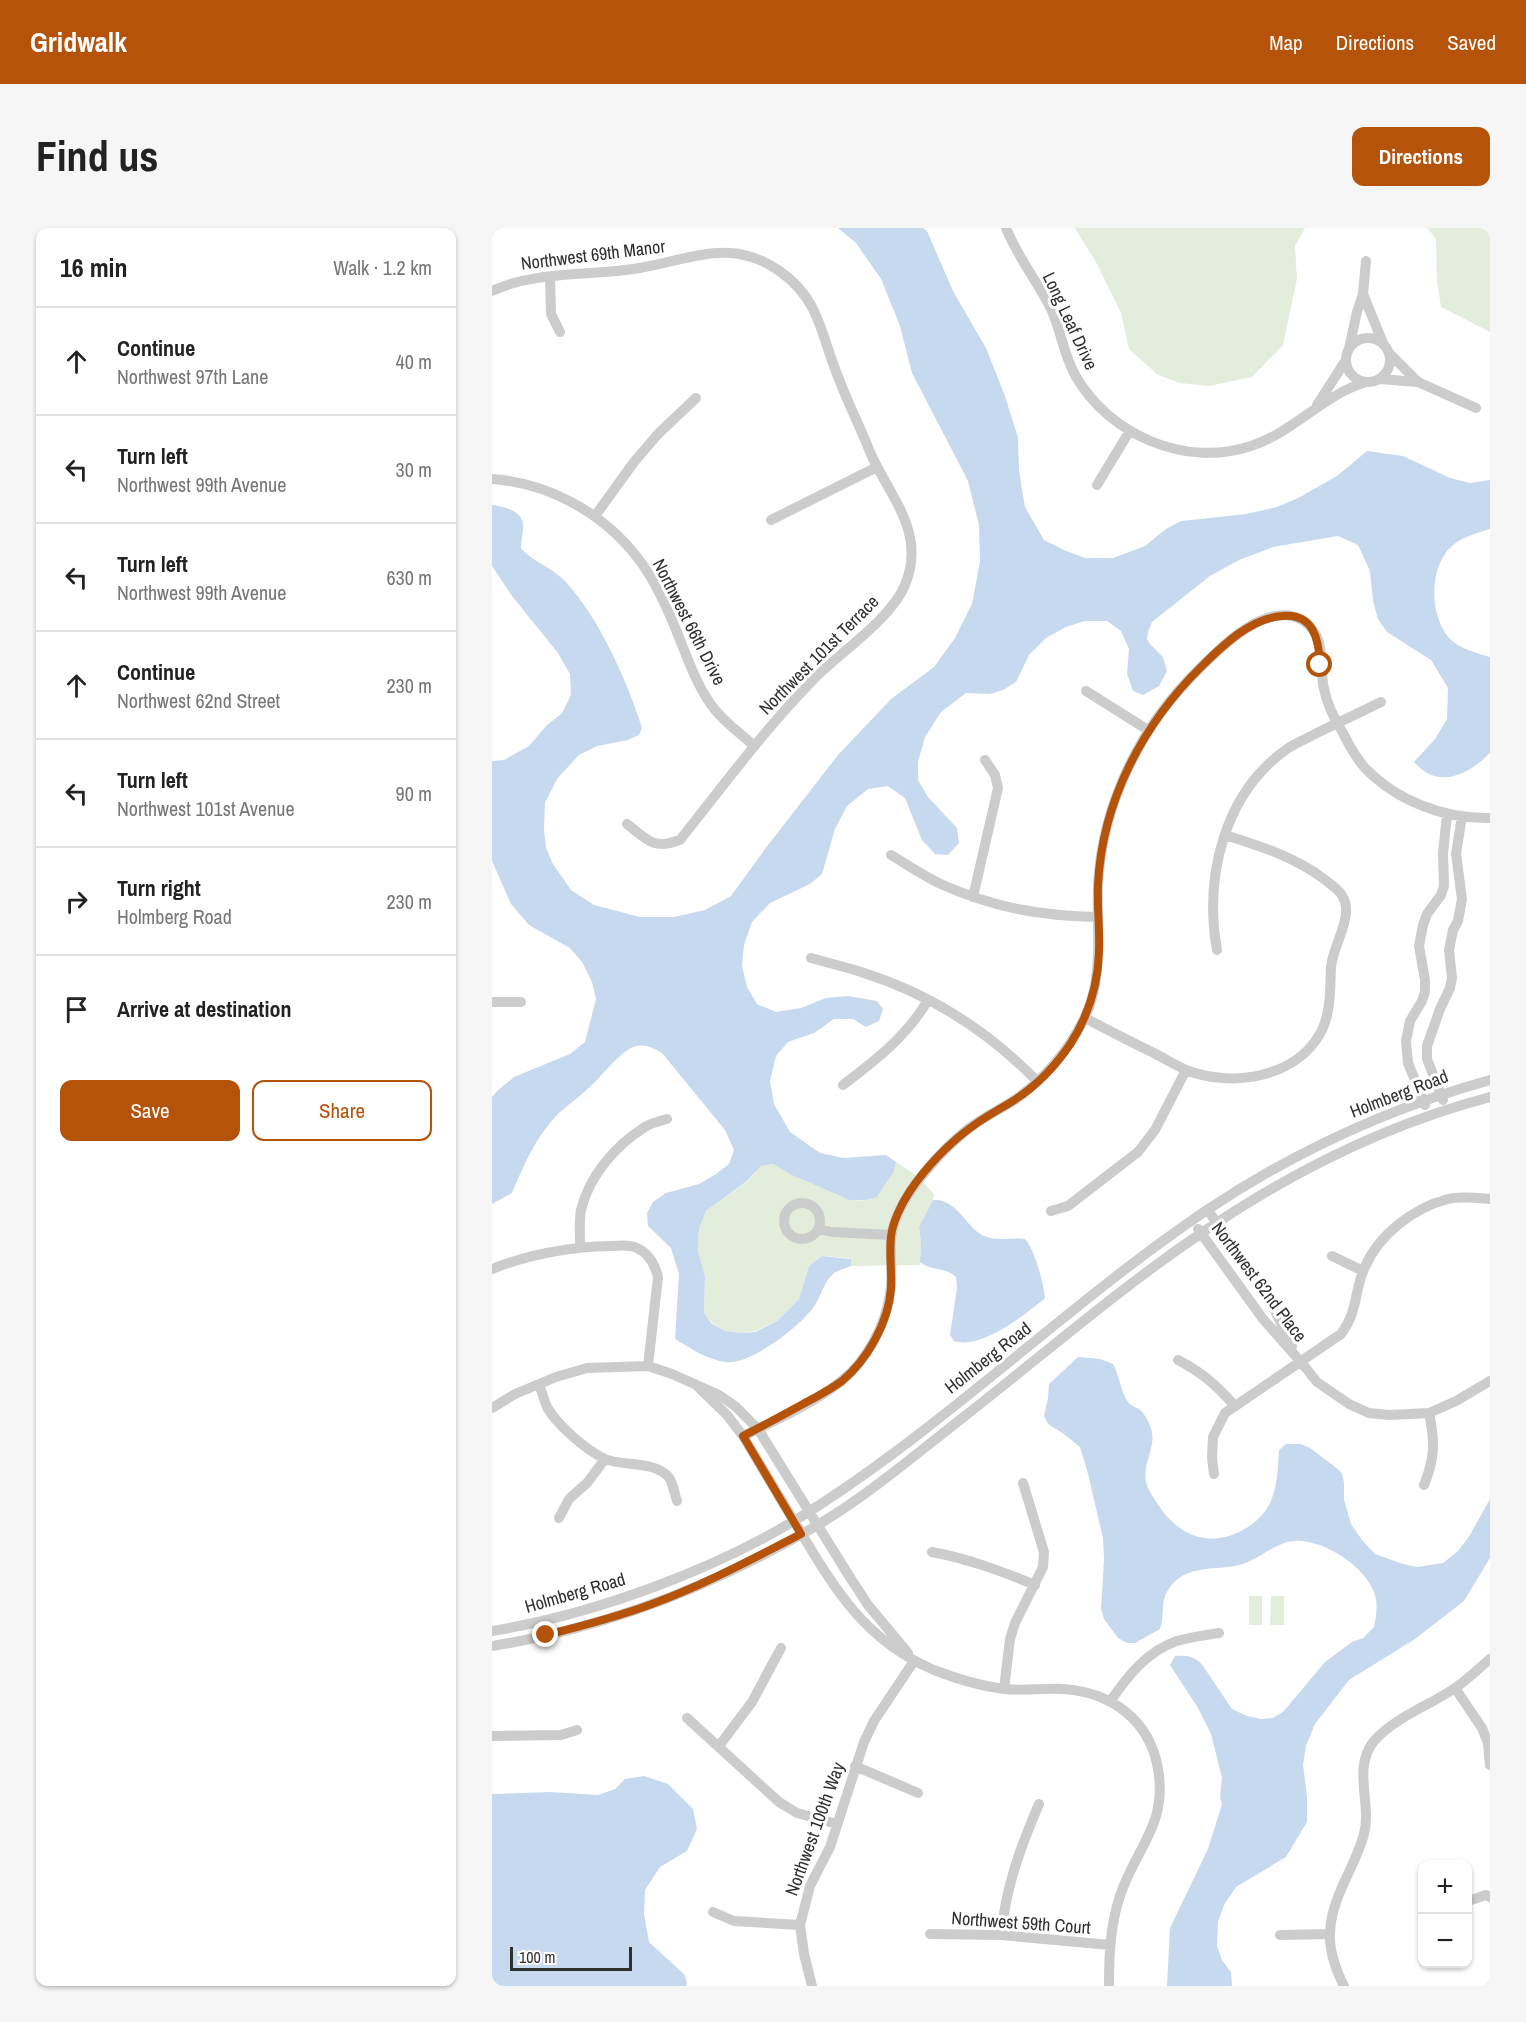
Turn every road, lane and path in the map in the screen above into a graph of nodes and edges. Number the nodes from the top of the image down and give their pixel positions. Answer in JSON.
{"nodes":[{"id":1,"x":1006,"y":228,"type":"edge"},
{"id":2,"x":1366,"y":261,"type":"dead end"},
{"id":3,"x":770,"y":265,"type":"joint"},
{"id":4,"x":550,"y":277,"type":"junction"},
{"id":5,"x":492,"y":291,"type":"edge"},
{"id":6,"x":1363,"y":294,"type":"junction"},
{"id":7,"x":560,"y":332,"type":"dead end"},
{"id":8,"x":1383,"y":343,"type":"junction"},
{"id":9,"x":1347,"y":354,"type":"junction"},
{"id":10,"x":1390,"y":354,"type":"junction"},
{"id":11,"x":1380,"y":379,"type":"junction"},
{"id":12,"x":1366,"y":382,"type":"junction"},
{"id":13,"x":1418,"y":382,"type":"junction"},
{"id":14,"x":696,"y":398,"type":"dead end"},
{"id":15,"x":1476,"y":408,"type":"dead end"},
{"id":16,"x":1314,"y":410,"type":"junction"},
{"id":17,"x":1129,"y":432,"type":"junction"},
{"id":18,"x":877,"y":467,"type":"junction"},
{"id":19,"x":492,"y":479,"type":"edge"},
{"id":20,"x":1097,"y":485,"type":"dead end"},
{"id":21,"x":595,"y":516,"type":"junction"},
{"id":22,"x":771,"y":520,"type":"dead end"},
{"id":23,"x":1086,"y":691,"type":"dead end"},
{"id":24,"x":1381,"y":702,"type":"dead end"},
{"id":25,"x":1337,"y":724,"type":"junction"},
{"id":26,"x":1148,"y":730,"type":"junction"},
{"id":27,"x":753,"y":745,"type":"junction"},
{"id":28,"x":985,"y":760,"type":"dead end"},
{"id":29,"x":1447,"y":815,"type":"junction"},
{"id":30,"x":1462,"y":816,"type":"junction"},
{"id":31,"x":1490,"y":818,"type":"edge"},
{"id":32,"x":627,"y":824,"type":"dead end"},
{"id":33,"x":1225,"y":835,"type":"junction"},
{"id":34,"x":891,"y":855,"type":"dead end"},
{"id":35,"x":973,"y":897,"type":"junction"},
{"id":36,"x":1098,"y":917,"type":"junction"},
{"id":37,"x":1217,"y":950,"type":"dead end"},
{"id":38,"x":811,"y":958,"type":"dead end"},
{"id":39,"x":928,"y":1000,"type":"junction"},
{"id":40,"x":492,"y":1002,"type":"edge"},
{"id":41,"x":521,"y":1002,"type":"dead end"},
{"id":42,"x":1085,"y":1018,"type":"junction"},
{"id":43,"x":1186,"y":1070,"type":"junction"},
{"id":44,"x":1490,"y":1080,"type":"edge"},
{"id":45,"x":1037,"y":1082,"type":"junction"},
{"id":46,"x":843,"y":1085,"type":"dead end"},
{"id":47,"x":1440,"y":1094,"type":"junction"},
{"id":48,"x":1490,"y":1097,"type":"edge"},
{"id":49,"x":1423,"y":1100,"type":"junction"},
{"id":50,"x":1446,"y":1108,"type":"junction"},
{"id":51,"x":1429,"y":1115,"type":"junction"},
{"id":52,"x":667,"y":1119,"type":"dead end"},
{"id":53,"x":1490,"y":1199,"type":"edge"},
{"id":54,"x":1208,"y":1210,"type":"junction"},
{"id":55,"x":1051,"y":1211,"type":"dead end"},
{"id":56,"x":1192,"y":1221,"type":"junction"},
{"id":57,"x":1217,"y":1223,"type":"junction"},
{"id":58,"x":819,"y":1230,"type":"dead end"},
{"id":59,"x":1201,"y":1233,"type":"junction"},
{"id":60,"x":891,"y":1235,"type":"junction"},
{"id":61,"x":580,"y":1247,"type":"junction"},
{"id":62,"x":1332,"y":1257,"type":"dead end"},
{"id":63,"x":492,"y":1269,"type":"edge"},
{"id":64,"x":1363,"y":1271,"type":"junction"},
{"id":65,"x":1178,"y":1360,"type":"dead end"},
{"id":66,"x":1300,"y":1362,"type":"junction"},
{"id":67,"x":648,"y":1366,"type":"junction"},
{"id":68,"x":1490,"y":1382,"type":"edge"},
{"id":69,"x":695,"y":1384,"type":"junction"},
{"id":70,"x":539,"y":1385,"type":"junction"},
{"id":71,"x":1234,"y":1405,"type":"junction"},
{"id":72,"x":492,"y":1408,"type":"edge"},
{"id":73,"x":1429,"y":1413,"type":"junction"},
{"id":74,"x":758,"y":1429,"type":"junction"},
{"id":75,"x":743,"y":1436,"type":"junction"},
{"id":76,"x":605,"y":1459,"type":"junction"},
{"id":77,"x":1214,"y":1474,"type":"dead end"},
{"id":78,"x":1023,"y":1483,"type":"dead end"},
{"id":79,"x":1424,"y":1485,"type":"dead end"},
{"id":80,"x":677,"y":1501,"type":"dead end"},
{"id":81,"x":809,"y":1512,"type":"junction"},
{"id":82,"x":559,"y":1518,"type":"dead end"},
{"id":83,"x":794,"y":1520,"type":"junction"},
{"id":84,"x":817,"y":1525,"type":"junction"},
{"id":85,"x":801,"y":1534,"type":"junction"},
{"id":86,"x":932,"y":1552,"type":"dead end"},
{"id":87,"x":1035,"y":1585,"type":"junction"},
{"id":88,"x":492,"y":1631,"type":"edge"},
{"id":89,"x":1219,"y":1633,"type":"dead end"},
{"id":90,"x":492,"y":1646,"type":"edge"},
{"id":91,"x":781,"y":1648,"type":"dead end"},
{"id":92,"x":1490,"y":1659,"type":"edge"},
{"id":93,"x":914,"y":1661,"type":"junction"},
{"id":94,"x":1455,"y":1688,"type":"junction"},
{"id":95,"x":1004,"y":1689,"type":"junction"},
{"id":96,"x":1111,"y":1700,"type":"junction"},
{"id":97,"x":687,"y":1718,"type":"dead end"},
{"id":98,"x":577,"y":1730,"type":"dead end"},
{"id":99,"x":492,"y":1736,"type":"edge"},
{"id":100,"x":718,"y":1746,"type":"junction"},
{"id":101,"x":1490,"y":1765,"type":"edge"},
{"id":102,"x":855,"y":1766,"type":"junction"},
{"id":103,"x":918,"y":1793,"type":"dead end"},
{"id":104,"x":1039,"y":1804,"type":"dead end"},
{"id":105,"x":837,"y":1824,"type":"junction"},
{"id":106,"x":1490,"y":1897,"type":"edge"},
{"id":107,"x":1472,"y":1899,"type":"edge"},
{"id":108,"x":713,"y":1912,"type":"dead end"},
{"id":109,"x":800,"y":1925,"type":"junction"},
{"id":110,"x":930,"y":1934,"type":"dead end"},
{"id":111,"x":1330,"y":1934,"type":"junction"},
{"id":112,"x":1000,"y":1935,"type":"junction"},
{"id":113,"x":1280,"y":1935,"type":"dead end"},
{"id":114,"x":1110,"y":1945,"type":"junction"},
{"id":115,"x":812,"y":1986,"type":"edge"},
{"id":116,"x":1109,"y":1986,"type":"edge"},
{"id":117,"x":1344,"y":1986,"type":"edge"}],
"edges":[{"from":1,"to":17,"type":"street","name":"Long Leaf Drive"},
{"from":2,"to":6,"type":"street","name":"Long Leaf Drive"},
{"from":3,"to":4,"type":"street","name":"Northwest 69th Manor"},
{"from":3,"to":18,"type":"street","name":"Northwest 101st Terrace"},
{"from":4,"to":5,"type":"street","name":"Northwest 69th Manor"},
{"from":4,"to":7,"type":"street"},
{"from":6,"to":8,"type":"street","name":"Long Leaf Drive"},
{"from":6,"to":9,"type":"street","name":"Long Leaf Drive"},
{"from":8,"to":9,"type":"street"},
{"from":8,"to":10,"type":"street"},
{"from":9,"to":12,"type":"street"},
{"from":9,"to":16,"type":"street","name":"Long Leaf Drive"},
{"from":10,"to":11,"type":"street"},
{"from":10,"to":13,"type":"street"},
{"from":11,"to":12,"type":"street"},
{"from":11,"to":13,"type":"street"},
{"from":12,"to":16,"type":"street","name":"Long Leaf Drive"},
{"from":13,"to":15,"type":"street"},
{"from":14,"to":21,"type":"street"},
{"from":16,"to":17,"type":"street","name":"Long Leaf Drive"},
{"from":17,"to":20,"type":"street"},
{"from":18,"to":22,"type":"street"},
{"from":18,"to":27,"type":"street","name":"Northwest 101st Terrace"},
{"from":19,"to":21,"type":"street","name":"Northwest 66th Drive"},
{"from":21,"to":27,"type":"street","name":"Northwest 66th Drive"},
{"from":23,"to":26,"type":"street"},
{"from":24,"to":25,"type":"street"},
{"from":25,"to":26,"type":"street"},
{"from":25,"to":29,"type":"street"},
{"from":25,"to":33,"type":"street"},
{"from":26,"to":36,"type":"street"},
{"from":27,"to":32,"type":"street","name":"Northwest 101st Terrace"},
{"from":28,"to":35,"type":"street"},
{"from":29,"to":30,"type":"street"},
{"from":29,"to":49,"type":"street"},
{"from":30,"to":31,"type":"street"},
{"from":30,"to":47,"type":"street"},
{"from":33,"to":37,"type":"street"},
{"from":33,"to":43,"type":"street"},
{"from":34,"to":35,"type":"street"},
{"from":35,"to":36,"type":"street"},
{"from":36,"to":42,"type":"street"},
{"from":38,"to":39,"type":"street"},
{"from":39,"to":45,"type":"street"},
{"from":39,"to":46,"type":"street"},
{"from":40,"to":41,"type":"street"},
{"from":42,"to":43,"type":"street"},
{"from":42,"to":45,"type":"street"},
{"from":43,"to":55,"type":"street"},
{"from":44,"to":47,"type":"street","name":"Holmberg Road"},
{"from":45,"to":60,"type":"street"},
{"from":47,"to":49,"type":"street","name":"Holmberg Road"},
{"from":47,"to":50,"type":"street"},
{"from":48,"to":50,"type":"street","name":"Holmberg Road"},
{"from":49,"to":51,"type":"street"},
{"from":49,"to":54,"type":"street","name":"Holmberg Road"},
{"from":50,"to":51,"type":"street","name":"Holmberg Road"},
{"from":51,"to":57,"type":"street","name":"Holmberg Road"},
{"from":52,"to":61,"type":"street"},
{"from":53,"to":64,"type":"street"},
{"from":54,"to":56,"type":"street","name":"Holmberg Road"},
{"from":54,"to":57,"type":"street","name":"Northwest 62nd Place"},
{"from":56,"to":59,"type":"street","name":"Northwest 62nd Place"},
{"from":56,"to":81,"type":"street","name":"Holmberg Road"},
{"from":57,"to":59,"type":"street","name":"Holmberg Road"},
{"from":57,"to":66,"type":"street","name":"Northwest 62nd Place"},
{"from":58,"to":60,"type":"street"},
{"from":59,"to":66,"type":"street","name":"Northwest 62nd Place"},
{"from":59,"to":84,"type":"street","name":"Holmberg Road"},
{"from":60,"to":74,"type":"street"},
{"from":61,"to":63,"type":"street"},
{"from":61,"to":67,"type":"street"},
{"from":62,"to":64,"type":"street"},
{"from":64,"to":66,"type":"street"},
{"from":65,"to":71,"type":"street"},
{"from":66,"to":71,"type":"street"},
{"from":66,"to":73,"type":"street","name":"Northwest 62nd Place"},
{"from":67,"to":69,"type":"street"},
{"from":67,"to":70,"type":"street"},
{"from":68,"to":73,"type":"street","name":"Northwest 62nd Place"},
{"from":69,"to":74,"type":"street"},
{"from":69,"to":75,"type":"street"},
{"from":70,"to":72,"type":"street"},
{"from":70,"to":76,"type":"street"},
{"from":71,"to":77,"type":"street"},
{"from":73,"to":79,"type":"street"},
{"from":74,"to":75,"type":"street"},
{"from":74,"to":81,"type":"street"},
{"from":75,"to":83,"type":"street"},
{"from":76,"to":80,"type":"street"},
{"from":76,"to":82,"type":"street"},
{"from":78,"to":87,"type":"street"},
{"from":81,"to":83,"type":"street","name":"Holmberg Road"},
{"from":81,"to":84,"type":"street"},
{"from":83,"to":85,"type":"street"},
{"from":83,"to":88,"type":"street","name":"Holmberg Road"},
{"from":84,"to":85,"type":"street","name":"Holmberg Road"},
{"from":84,"to":93,"type":"street"},
{"from":85,"to":90,"type":"street","name":"Holmberg Road"},
{"from":85,"to":93,"type":"street"},
{"from":86,"to":87,"type":"street"},
{"from":87,"to":95,"type":"street"},
{"from":89,"to":96,"type":"street"},
{"from":91,"to":100,"type":"street"},
{"from":92,"to":94,"type":"street"},
{"from":93,"to":95,"type":"street"},
{"from":93,"to":102,"type":"street","name":"Northwest 100th Way"},
{"from":94,"to":101,"type":"street"},
{"from":94,"to":111,"type":"street"},
{"from":95,"to":96,"type":"street"},
{"from":96,"to":114,"type":"street"},
{"from":97,"to":100,"type":"street"},
{"from":98,"to":99,"type":"street"},
{"from":100,"to":105,"type":"street"},
{"from":102,"to":103,"type":"street"},
{"from":102,"to":105,"type":"street","name":"Northwest 100th Way"},
{"from":104,"to":112,"type":"street"},
{"from":105,"to":109,"type":"street","name":"Northwest 100th Way"},
{"from":106,"to":107,"type":"street"},
{"from":108,"to":109,"type":"street"},
{"from":109,"to":115,"type":"street","name":"Northwest 100th Way"},
{"from":110,"to":112,"type":"street","name":"Northwest 59th Court"},
{"from":111,"to":113,"type":"street"},
{"from":111,"to":117,"type":"street"},
{"from":112,"to":114,"type":"street","name":"Northwest 59th Court"},
{"from":114,"to":116,"type":"street"}]}
